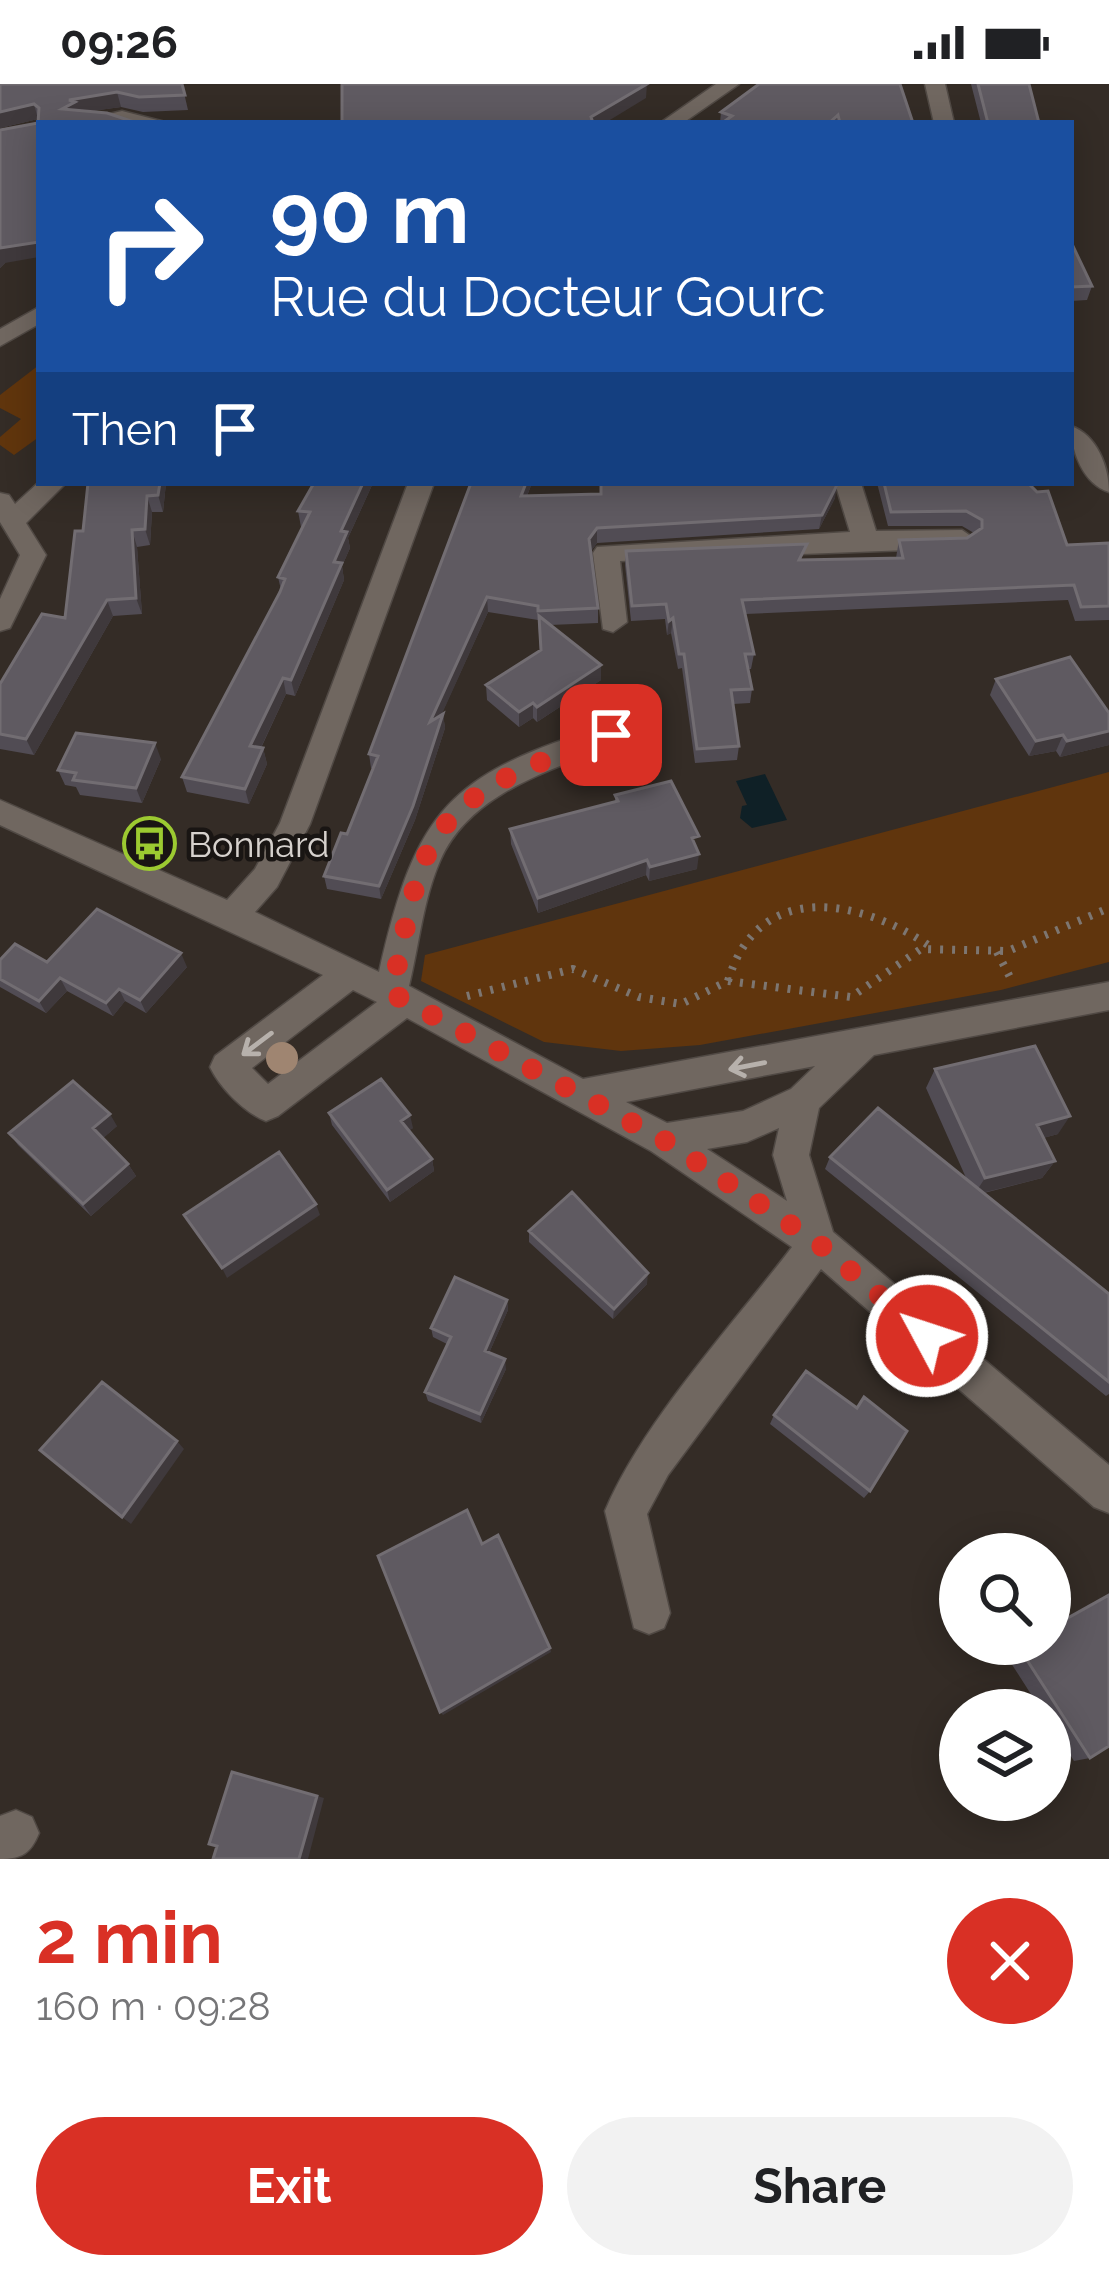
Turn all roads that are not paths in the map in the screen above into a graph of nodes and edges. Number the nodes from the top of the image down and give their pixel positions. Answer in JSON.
{"nodes":[{"id":1,"x":685,"y":84,"type":"edge"},
{"id":2,"x":935,"y":84,"type":"edge"},
{"id":3,"x":720,"y":90,"type":"edge"},
{"id":4,"x":102,"y":120,"type":"edge"},
{"id":5,"x":140,"y":120,"type":"edge"},
{"id":6,"x":675,"y":120,"type":"edge"},
{"id":7,"x":943,"y":120,"type":"edge"},
{"id":8,"x":36,"y":316,"type":"edge"},
{"id":9,"x":0,"y":340,"type":"edge"},
{"id":10,"x":1080,"y":458,"type":"edge"},
{"id":11,"x":1109,"y":484,"type":"edge"},
{"id":12,"x":47,"y":486,"type":"edge"},
{"id":13,"x":420,"y":486,"type":"edge"},
{"id":14,"x":849,"y":486,"type":"edge"},
{"id":15,"x":7,"y":511,"type":"edge"},
{"id":16,"x":962,"y":539,"type":"edge"},
{"id":17,"x":866,"y":541,"type":"junction"},
{"id":18,"x":0,"y":621,"type":"edge"},
{"id":19,"x":613,"y":622,"type":"dead end"},
{"id":20,"x":611,"y":735,"type":"dead end"},
{"id":21,"x":0,"y":812,"type":"edge"},
{"id":22,"x":232,"y":916,"type":"junction"},
{"id":23,"x":351,"y":973,"type":"junction"},
{"id":24,"x":1109,"y":996,"type":"edge"},
{"id":25,"x":410,"y":1003,"type":"junction"},
{"id":26,"x":862,"y":1044,"type":"junction"},
{"id":27,"x":580,"y":1095,"type":"junction"},
{"id":28,"x":803,"y":1100,"type":"junction"},
{"id":29,"x":664,"y":1140,"type":"junction"},
{"id":30,"x":818,"y":1243,"type":"junction"},
{"id":31,"x":1109,"y":1492,"type":"edge"},
{"id":32,"x":649,"y":1613,"type":"dead end"}],
"edges":[{"from":1,"to":3,"type":"street"},
{"from":2,"to":7,"type":"street"},
{"from":3,"to":6,"type":"street"},
{"from":4,"to":5,"type":"street"},
{"from":8,"to":9,"type":"street"},
{"from":10,"to":11,"type":"street"},
{"from":12,"to":15,"type":"street"},
{"from":13,"to":22,"type":"street"},
{"from":14,"to":17,"type":"street"},
{"from":15,"to":18,"type":"street"},
{"from":16,"to":17,"type":"street"},
{"from":17,"to":19,"type":"street"},
{"from":20,"to":25,"type":"street"},
{"from":21,"to":22,"type":"street"},
{"from":22,"to":23,"type":"street"},
{"from":23,"to":25,"type":"street"},
{"from":23,"to":25,"type":"street","one_way":true},
{"from":24,"to":26,"type":"street"},
{"from":25,"to":27,"type":"street"},
{"from":26,"to":27,"type":"street","one_way":true},
{"from":26,"to":28,"type":"street"},
{"from":27,"to":29,"type":"street"},
{"from":28,"to":29,"type":"street"},
{"from":28,"to":30,"type":"street"},
{"from":29,"to":30,"type":"street"},
{"from":30,"to":31,"type":"street"},
{"from":30,"to":32,"type":"street"}]}
